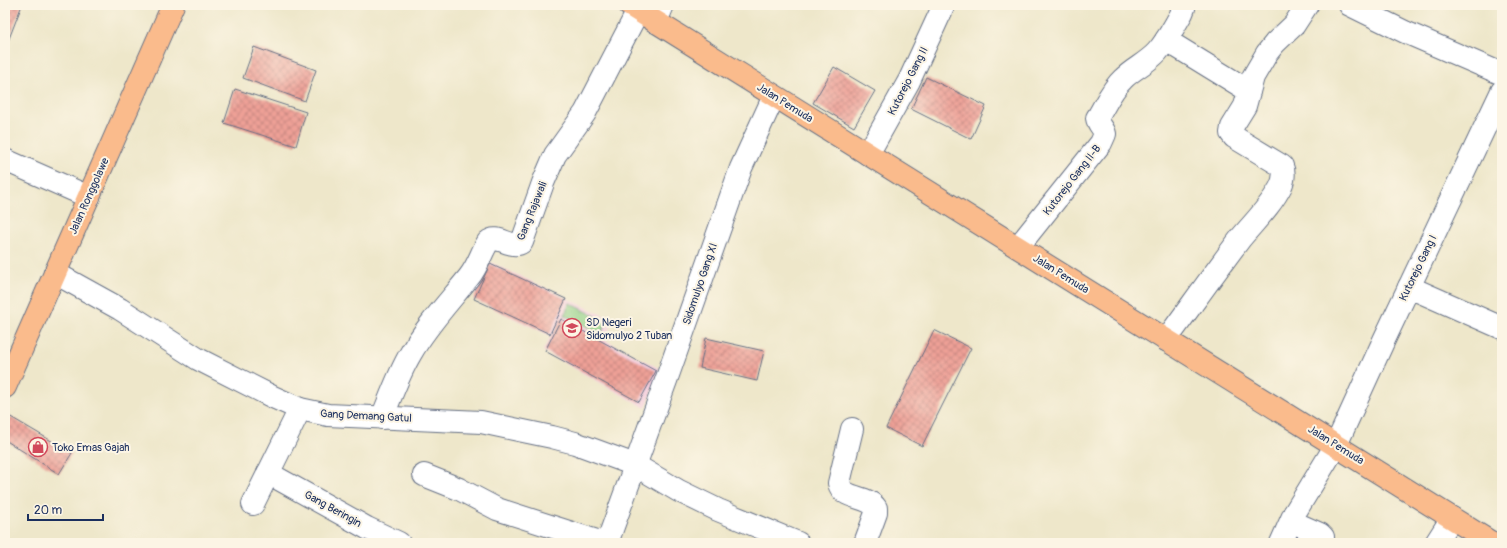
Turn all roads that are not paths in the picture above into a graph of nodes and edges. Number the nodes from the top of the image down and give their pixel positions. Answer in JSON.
{"nodes":[{"id":1,"x":173,"y":5,"type":"edge"},
{"id":2,"x":944,"y":5,"type":"edge"},
{"id":3,"x":1181,"y":5,"type":"edge"},
{"id":4,"x":1307,"y":5,"type":"edge"},
{"id":5,"x":1350,"y":5,"type":"edge"},
{"id":6,"x":647,"y":11,"type":"edge"},
{"id":7,"x":1166,"y":40,"type":"junction"},
{"id":8,"x":1502,"y":74,"type":"edge"},
{"id":9,"x":1249,"y":91,"type":"junction"},
{"id":10,"x":1502,"y":91,"type":"edge"},
{"id":11,"x":774,"y":96,"type":"junction"},
{"id":12,"x":868,"y":154,"type":"junction"},
{"id":13,"x":5,"y":160,"type":"edge"},
{"id":14,"x":89,"y":197,"type":"junction"},
{"id":15,"x":1018,"y":248,"type":"junction"},
{"id":16,"x":55,"y":273,"type":"junction"},
{"id":17,"x":1409,"y":287,"type":"junction"},
{"id":18,"x":1502,"y":328,"type":"edge"},
{"id":19,"x":1166,"y":340,"type":"junction"},
{"id":20,"x":5,"y":387,"type":"edge"},
{"id":21,"x":300,"y":408,"type":"junction"},
{"id":22,"x":382,"y":418,"type":"junction"},
{"id":23,"x":852,"y":429,"type":"dead end"},
{"id":24,"x":1336,"y":445,"type":"junction"},
{"id":25,"x":635,"y":465,"type":"junction"},
{"id":26,"x":268,"y":473,"type":"junction"},
{"id":27,"x":424,"y":475,"type":"dead end"},
{"id":28,"x":252,"y":504,"type":"dead end"},
{"id":29,"x":1294,"y":514,"type":"junction"},
{"id":30,"x":1452,"y":518,"type":"junction"},
{"id":31,"x":399,"y":543,"type":"edge"},
{"id":32,"x":603,"y":543,"type":"edge"},
{"id":33,"x":607,"y":543,"type":"edge"},
{"id":34,"x":798,"y":543,"type":"edge"},
{"id":35,"x":865,"y":543,"type":"edge"},
{"id":36,"x":1281,"y":543,"type":"edge"},
{"id":37,"x":1323,"y":543,"type":"edge"},
{"id":38,"x":1436,"y":543,"type":"edge"},
{"id":39,"x":1492,"y":543,"type":"edge"}],
"edges":[{"from":1,"to":14,"type":"main road","name":"Jalan Ronggolawe"},
{"from":2,"to":12,"type":"street","name":"Kutorejo Gang II"},
{"from":3,"to":7,"type":"street"},
{"from":4,"to":9,"type":"street"},
{"from":5,"to":8,"type":"street"},
{"from":6,"to":11,"type":"main road","name":"Jalan Pemuda"},
{"from":6,"to":22,"type":"street","name":"Gang Rajawali"},
{"from":7,"to":9,"type":"street"},
{"from":7,"to":15,"type":"street","name":"Kutorejo Gang II-B"},
{"from":9,"to":19,"type":"street"},
{"from":10,"to":17,"type":"street","name":"Kutorejo Gang I"},
{"from":11,"to":12,"type":"main road","name":"Jalan Pemuda"},
{"from":11,"to":25,"type":"street","name":"Sidomulyo Gang XI"},
{"from":12,"to":15,"type":"main road","name":"Jalan Pemuda"},
{"from":13,"to":14,"type":"street"},
{"from":14,"to":16,"type":"main road","name":"Jalan Ronggolawe"},
{"from":15,"to":19,"type":"main road","name":"Jalan Pemuda"},
{"from":16,"to":20,"type":"main road","name":"Jalan Ronggolawe"},
{"from":16,"to":21,"type":"street","name":"Gang Demang Gatul"},
{"from":17,"to":18,"type":"street"},
{"from":17,"to":24,"type":"street","name":"Kutorejo Gang I"},
{"from":19,"to":24,"type":"main road","name":"Jalan Pemuda"},
{"from":21,"to":22,"type":"street","name":"Gang Demang Gatul"},
{"from":21,"to":26,"type":"street"},
{"from":22,"to":25,"type":"street","name":"Gang Demang Gatul"},
{"from":23,"to":35,"type":"street"},
{"from":24,"to":29,"type":"street","name":"Kutorejo Gang I"},
{"from":24,"to":30,"type":"main road","name":"Jalan Pemuda"},
{"from":25,"to":33,"type":"street","name":"Sidomulyo Gang XI"},
{"from":25,"to":34,"type":"street","name":"Gang Demang Gatul"},
{"from":26,"to":28,"type":"street"},
{"from":26,"to":31,"type":"street","name":"Gang Beringin"},
{"from":27,"to":32,"type":"street"},
{"from":29,"to":36,"type":"street","name":"Kutorejo Gang I"},
{"from":29,"to":37,"type":"street"},
{"from":30,"to":38,"type":"street"},
{"from":30,"to":39,"type":"main road","name":"Jalan Pemuda"}]}
